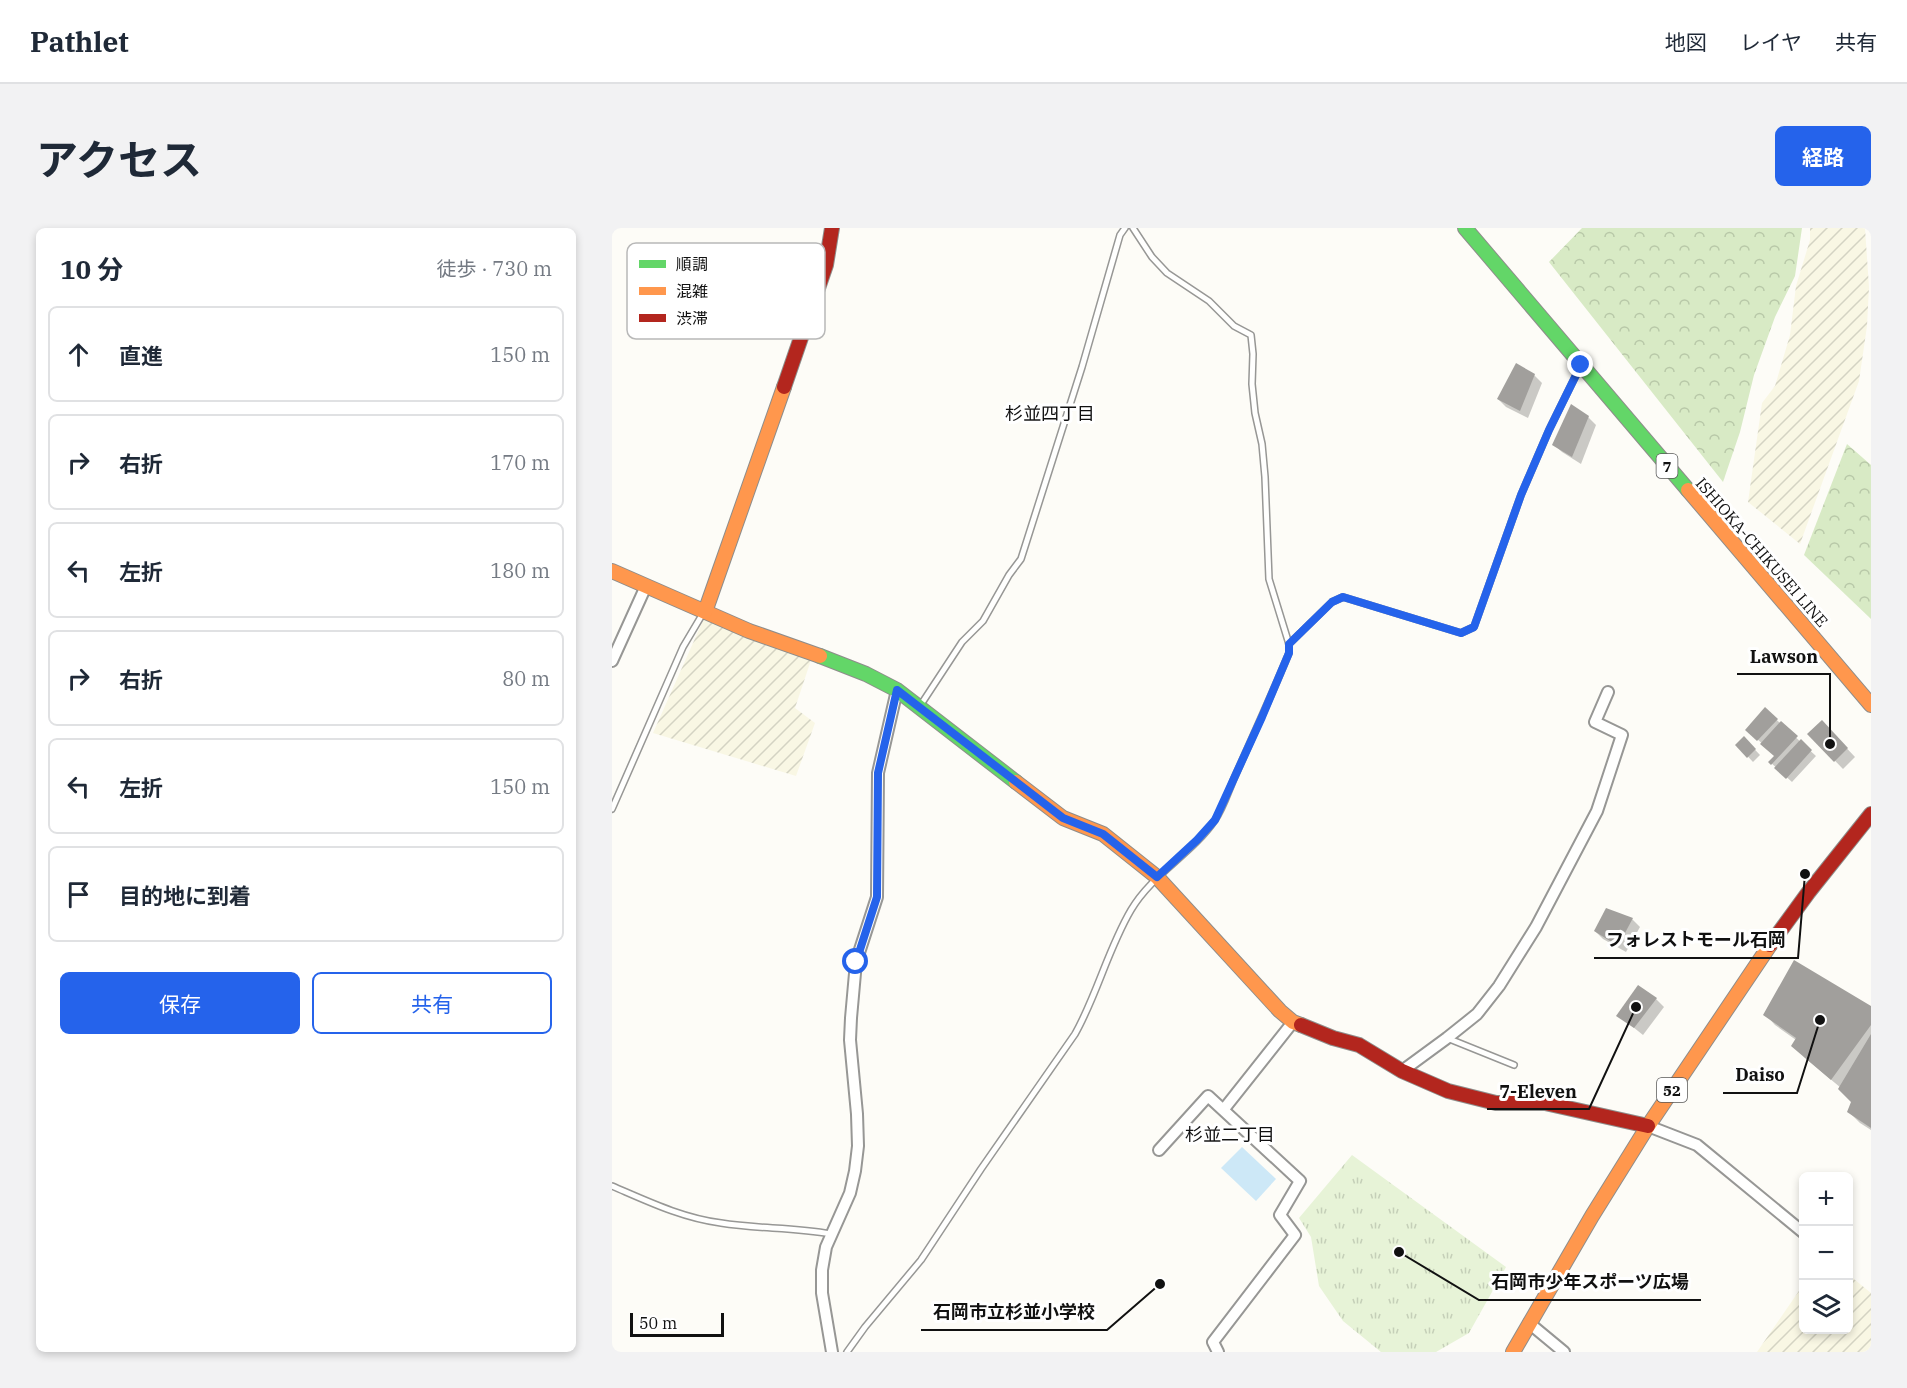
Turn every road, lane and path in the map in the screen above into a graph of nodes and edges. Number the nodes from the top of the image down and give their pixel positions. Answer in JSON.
{"nodes":[{"id":1,"x":832,"y":228,"type":"edge"},
{"id":2,"x":1125,"y":228,"type":"edge"},
{"id":3,"x":1133,"y":228,"type":"edge"},
{"id":4,"x":1464,"y":228,"type":"edge"},
{"id":5,"x":825,"y":268,"type":"edge"},
{"id":6,"x":800,"y":339,"type":"edge"},
{"id":7,"x":1581,"y":365,"type":"junction"},
{"id":8,"x":612,"y":571,"type":"edge"},
{"id":9,"x":646,"y":586,"type":"junction"},
{"id":10,"x":704,"y":612,"type":"junction"},
{"id":11,"x":1289,"y":644,"type":"junction"},
{"id":12,"x":612,"y":661,"type":"edge"},
{"id":13,"x":897,"y":690,"type":"junction"},
{"id":14,"x":1608,"y":692,"type":"dead end"},
{"id":15,"x":1871,"y":705,"type":"edge"},
{"id":16,"x":919,"y":707,"type":"junction"},
{"id":17,"x":612,"y":809,"type":"edge"},
{"id":18,"x":1871,"y":814,"type":"edge"},
{"id":19,"x":1157,"y":877,"type":"junction"},
{"id":20,"x":1293,"y":1022,"type":"junction"},
{"id":21,"x":1448,"y":1038,"type":"junction"},
{"id":22,"x":1514,"y":1065,"type":"dead end"},
{"id":23,"x":1402,"y":1071,"type":"junction"},
{"id":24,"x":1224,"y":1109,"type":"junction"},
{"id":25,"x":1648,"y":1126,"type":"junction"},
{"id":26,"x":1159,"y":1149,"type":"dead end"},
{"id":27,"x":612,"y":1186,"type":"edge"},
{"id":28,"x":1799,"y":1230,"type":"edge"},
{"id":29,"x":831,"y":1234,"type":"junction"},
{"id":30,"x":1529,"y":1323,"type":"junction"},
{"id":31,"x":832,"y":1352,"type":"edge"},
{"id":32,"x":847,"y":1352,"type":"edge"},
{"id":33,"x":1218,"y":1352,"type":"edge"},
{"id":34,"x":1513,"y":1352,"type":"edge"},
{"id":35,"x":1564,"y":1352,"type":"edge"}],
"edges":[{"from":1,"to":5,"type":"street"},
{"from":2,"to":16,"type":"lane"},
{"from":3,"to":11,"type":"lane"},
{"from":4,"to":7,"type":"street","name":"ISHIOKA-CHIKUSEI LINE","number":"7"},
{"from":6,"to":10,"type":"street"},
{"from":7,"to":11,"type":"lane"},
{"from":7,"to":15,"type":"street","name":"ISHIOKA-CHIKUSEI LINE","number":"7"},
{"from":8,"to":9,"type":"street"},
{"from":9,"to":10,"type":"street"},
{"from":9,"to":12,"type":"street"},
{"from":10,"to":13,"type":"street"},
{"from":10,"to":17,"type":"lane"},
{"from":11,"to":19,"type":"lane"},
{"from":13,"to":16,"type":"street"},
{"from":13,"to":29,"type":"street"},
{"from":14,"to":21,"type":"street"},
{"from":16,"to":19,"type":"street"},
{"from":18,"to":25,"type":"street","number":"52"},
{"from":19,"to":20,"type":"street"},
{"from":19,"to":32,"type":"lane"},
{"from":20,"to":23,"type":"street"},
{"from":20,"to":24,"type":"street"},
{"from":21,"to":22,"type":"lane"},
{"from":21,"to":23,"type":"street"},
{"from":23,"to":25,"type":"street"},
{"from":24,"to":26,"type":"street"},
{"from":24,"to":33,"type":"street"},
{"from":25,"to":28,"type":"street"},
{"from":25,"to":30,"type":"street","number":"52"},
{"from":27,"to":29,"type":"lane"},
{"from":29,"to":31,"type":"street"},
{"from":30,"to":34,"type":"street","number":"52"},
{"from":30,"to":35,"type":"street"}]}
